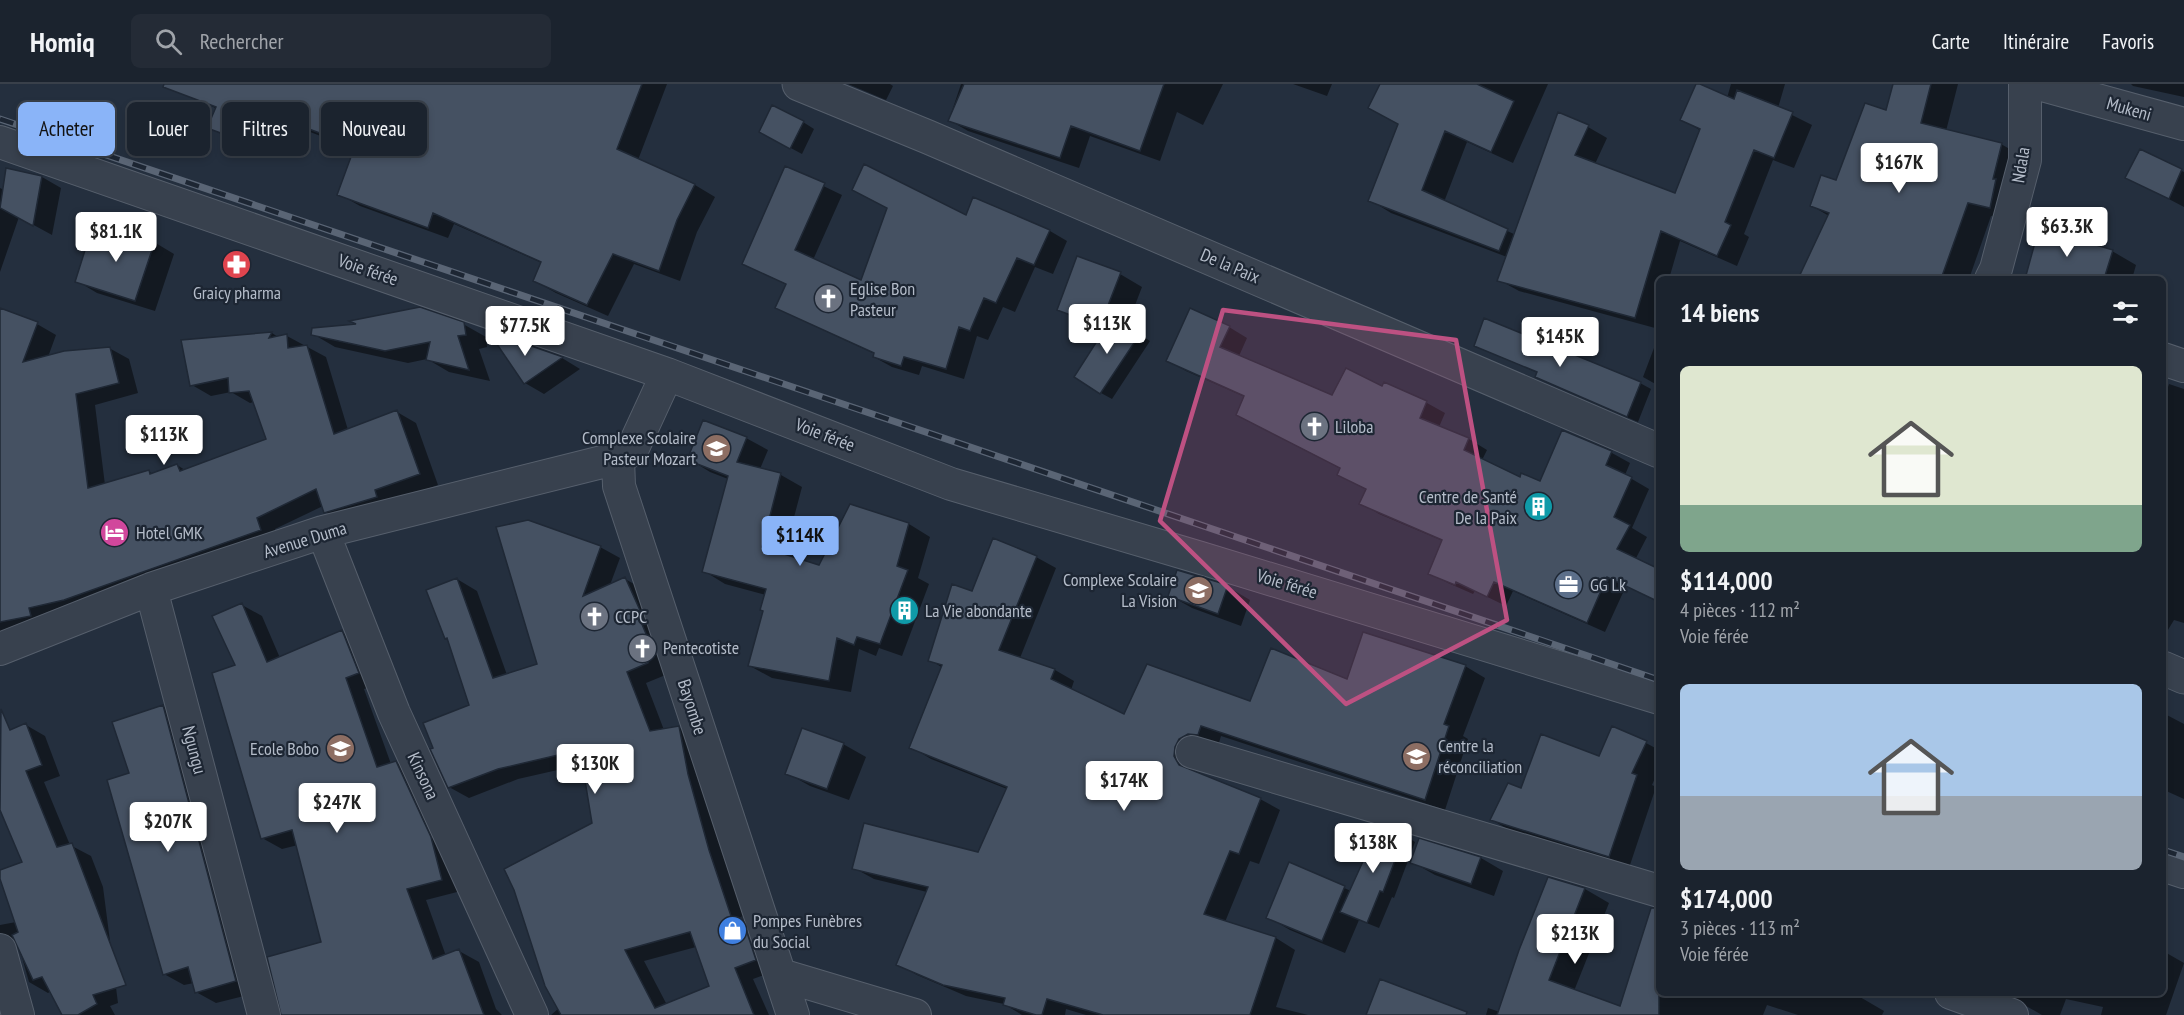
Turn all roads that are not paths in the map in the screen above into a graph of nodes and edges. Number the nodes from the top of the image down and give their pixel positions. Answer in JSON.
{"nodes":[{"id":1,"x":799,"y":84,"type":"edge"},
{"id":2,"x":2025,"y":84,"type":"edge"},
{"id":3,"x":2039,"y":84,"type":"edge"},
{"id":4,"x":2184,"y":124,"type":"edge"},
{"id":5,"x":0,"y":142,"type":"edge"},
{"id":6,"x":1992,"y":276,"type":"edge"},
{"id":7,"x":2166,"y":359,"type":"edge"},
{"id":8,"x":2184,"y":366,"type":"edge"},
{"id":9,"x":667,"y":374,"type":"junction"},
{"id":10,"x":1656,"y":450,"type":"edge"},
{"id":11,"x":618,"y":458,"type":"junction"},
{"id":12,"x":323,"y":532,"type":"junction"},
{"id":13,"x":151,"y":589,"type":"junction"},
{"id":14,"x":0,"y":649,"type":"edge"},
{"id":15,"x":2166,"y":669,"type":"edge"},
{"id":16,"x":2184,"y":677,"type":"edge"},
{"id":17,"x":1656,"y":698,"type":"edge"},
{"id":18,"x":1192,"y":752,"type":"dead end"},
{"id":19,"x":2166,"y":866,"type":"edge"},
{"id":20,"x":2184,"y":872,"type":"edge"},
{"id":21,"x":1656,"y":890,"type":"edge"},
{"id":22,"x":0,"y":950,"type":"edge"},
{"id":23,"x":781,"y":975,"type":"junction"},
{"id":24,"x":1959,"y":996,"type":"edge"},
{"id":25,"x":18,"y":1015,"type":"edge"},
{"id":26,"x":264,"y":1015,"type":"edge"},
{"id":27,"x":532,"y":1015,"type":"edge"},
{"id":28,"x":793,"y":1015,"type":"edge"},
{"id":29,"x":915,"y":1015,"type":"edge"},
{"id":30,"x":2012,"y":1015,"type":"edge"}],
"edges":[{"from":1,"to":10,"type":"street","name":"De la Paix"},
{"from":2,"to":6,"type":"street","name":"Ndala"},
{"from":3,"to":4,"type":"street","name":"Mukeni"},
{"from":5,"to":9,"type":"street","name":"Voie férée"},
{"from":7,"to":8,"type":"street"},
{"from":9,"to":11,"type":"street"},
{"from":9,"to":17,"type":"street","name":"Voie férée"},
{"from":11,"to":12,"type":"street","name":"Avenue Duma"},
{"from":11,"to":23,"type":"street","name":"Bayombe"},
{"from":12,"to":13,"type":"street","name":"Avenue Duma"},
{"from":12,"to":27,"type":"street","name":"Kinsona"},
{"from":13,"to":14,"type":"street","name":"Avenue Duma"},
{"from":13,"to":26,"type":"street","name":"Ngungu"},
{"from":15,"to":16,"type":"street"},
{"from":18,"to":21,"type":"street"},
{"from":19,"to":20,"type":"street"},
{"from":22,"to":25,"type":"street"},
{"from":23,"to":28,"type":"street","name":"Bayombe"},
{"from":23,"to":29,"type":"street"},
{"from":24,"to":30,"type":"street"}]}
